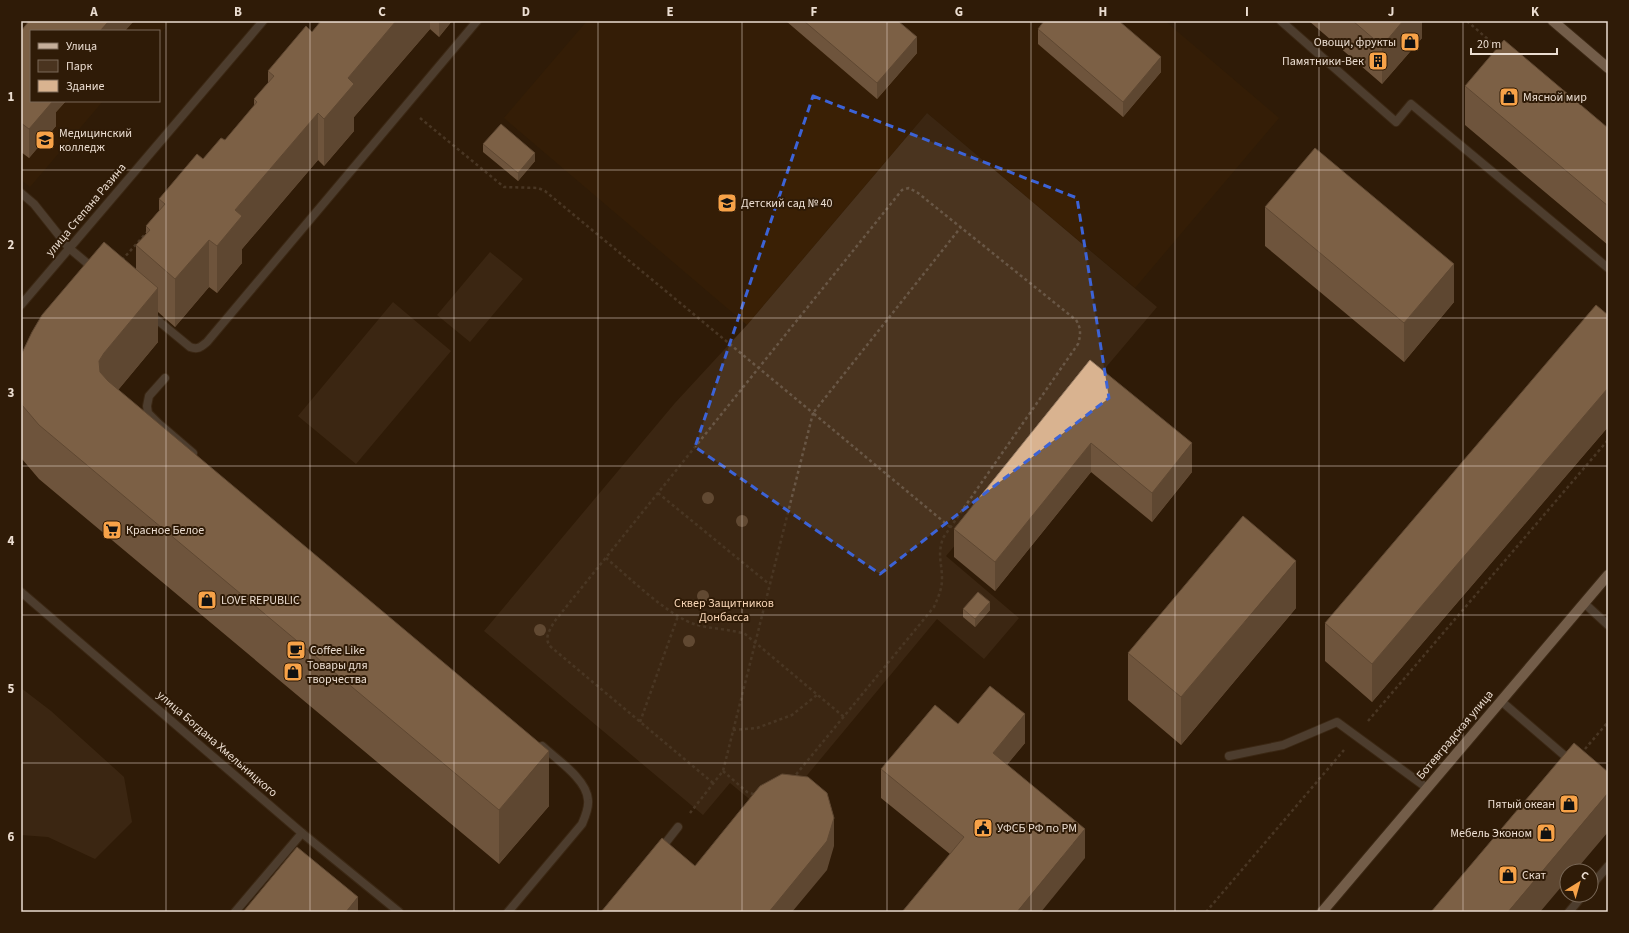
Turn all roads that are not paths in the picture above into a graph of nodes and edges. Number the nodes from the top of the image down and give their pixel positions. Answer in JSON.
{"nodes":[{"id":1,"x":263,"y":21,"type":"edge"},
{"id":2,"x":477,"y":21,"type":"edge"},
{"id":3,"x":1281,"y":21,"type":"edge"},
{"id":4,"x":1553,"y":21,"type":"edge"},
{"id":5,"x":1608,"y":68,"type":"edge"},
{"id":6,"x":21,"y":193,"type":"edge"},
{"id":7,"x":69,"y":248,"type":"junction"},
{"id":8,"x":1608,"y":268,"type":"edge"},
{"id":9,"x":106,"y":279,"type":"edge"},
{"id":10,"x":21,"y":305,"type":"edge"},
{"id":11,"x":142,"y":308,"type":"edge"},
{"id":12,"x":165,"y":378,"type":"dead end"},
{"id":13,"x":199,"y":458,"type":"edge"},
{"id":14,"x":1608,"y":575,"type":"edge"},
{"id":15,"x":21,"y":592,"type":"edge"},
{"id":16,"x":1584,"y":604,"type":"junction"},
{"id":17,"x":1608,"y":625,"type":"edge"},
{"id":18,"x":1501,"y":701,"type":"junction"},
{"id":19,"x":537,"y":743,"type":"edge"},
{"id":20,"x":1229,"y":756,"type":"dead end"},
{"id":21,"x":1576,"y":766,"type":"edge"},
{"id":22,"x":1427,"y":788,"type":"junction"},
{"id":23,"x":678,"y":828,"type":"road end"},
{"id":24,"x":302,"y":833,"type":"junction"},
{"id":25,"x":654,"y":858,"type":"edge"},
{"id":26,"x":1608,"y":866,"type":"edge"},
{"id":27,"x":1599,"y":877,"type":"edge"},
{"id":28,"x":1576,"y":903,"type":"edge"},
{"id":29,"x":236,"y":912,"type":"edge"},
{"id":30,"x":399,"y":912,"type":"edge"},
{"id":31,"x":508,"y":912,"type":"edge"},
{"id":32,"x":1322,"y":912,"type":"edge"},
{"id":33,"x":1569,"y":912,"type":"edge"}],
"edges":[{"from":1,"to":7,"type":"street","name":"улица Степана Разина"},
{"from":2,"to":11,"type":"street"},
{"from":3,"to":8,"type":"street"},
{"from":4,"to":5,"type":"main road"},
{"from":6,"to":7,"type":"street"},
{"from":7,"to":9,"type":"street"},
{"from":7,"to":10,"type":"street","name":"улица Степана Разина"},
{"from":12,"to":13,"type":"street"},
{"from":14,"to":16,"type":"main road","name":"Ботевградская улица"},
{"from":15,"to":24,"type":"street","name":"улица Богдана Хмельницкого"},
{"from":16,"to":17,"type":"street"},
{"from":16,"to":18,"type":"main road","name":"Ботевградская улица"},
{"from":18,"to":21,"type":"street"},
{"from":18,"to":22,"type":"main road","name":"Ботевградская улица"},
{"from":19,"to":31,"type":"street"},
{"from":20,"to":22,"type":"street"},
{"from":22,"to":32,"type":"main road","name":"Ботевградская улица"},
{"from":23,"to":25,"type":"street"},
{"from":24,"to":29,"type":"street"},
{"from":24,"to":30,"type":"street","name":"улица Богдана Хмельницкого"},
{"from":26,"to":27,"type":"street"},
{"from":28,"to":33,"type":"street"}]}
